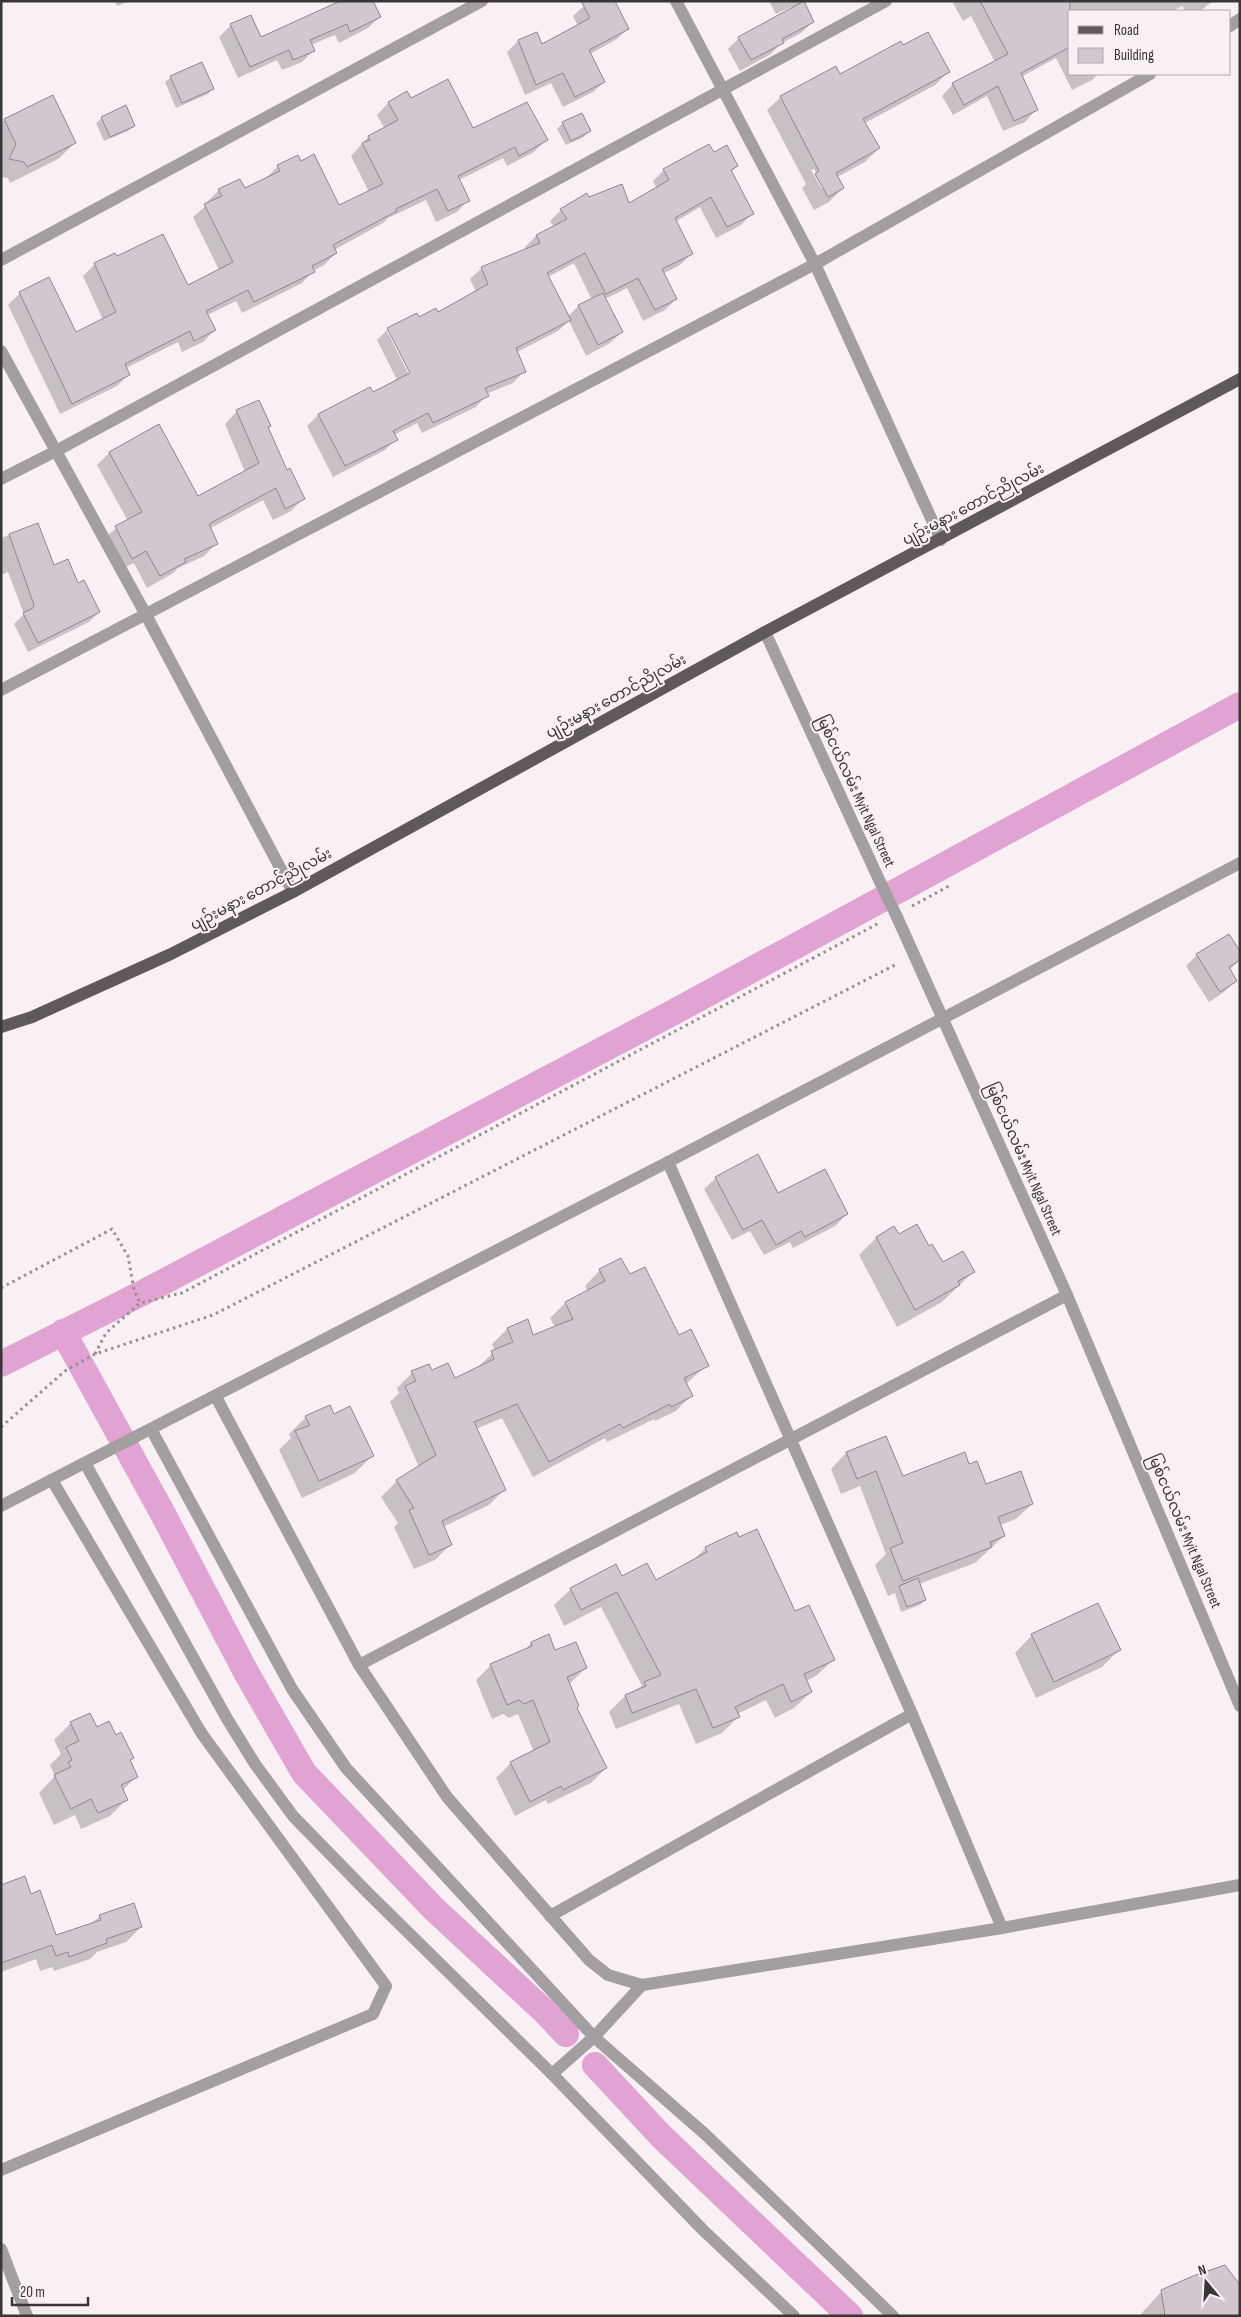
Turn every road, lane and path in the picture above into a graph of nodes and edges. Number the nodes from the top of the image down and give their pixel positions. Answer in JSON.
{"nodes":[{"id":1,"x":482,"y":1,"type":"edge"},
{"id":2,"x":676,"y":1,"type":"edge"},
{"id":3,"x":886,"y":1,"type":"edge"},
{"id":4,"x":1148,"y":75,"type":"edge"},
{"id":5,"x":724,"y":88,"type":"junction"},
{"id":6,"x":1,"y":260,"type":"edge"},
{"id":7,"x":815,"y":264,"type":"junction"},
{"id":8,"x":1,"y":351,"type":"edge"},
{"id":9,"x":1240,"y":378,"type":"edge"},
{"id":10,"x":56,"y":451,"type":"junction"},
{"id":11,"x":1,"y":479,"type":"edge"},
{"id":12,"x":941,"y":540,"type":"junction"},
{"id":13,"x":145,"y":613,"type":"junction"},
{"id":14,"x":765,"y":632,"type":"junction"},
{"id":15,"x":1,"y":690,"type":"edge"},
{"id":16,"x":1240,"y":863,"type":"edge"},
{"id":17,"x":948,"y":886,"type":"dead end"},
{"id":18,"x":293,"y":892,"type":"junction"},
{"id":19,"x":912,"y":906,"type":"dead end"},
{"id":20,"x":891,"y":918,"type":"junction"},
{"id":21,"x":914,"y":955,"type":"junction"},
{"id":22,"x":944,"y":1018,"type":"junction"},
{"id":23,"x":1,"y":1026,"type":"edge"},
{"id":24,"x":668,"y":1162,"type":"junction"},
{"id":25,"x":1,"y":1288,"type":"edge"},
{"id":26,"x":1067,"y":1294,"type":"junction"},
{"id":27,"x":140,"y":1303,"type":"junction"},
{"id":28,"x":95,"y":1354,"type":"junction"},
{"id":29,"x":216,"y":1397,"type":"junction"},
{"id":30,"x":1,"y":1427,"type":"edge"},
{"id":31,"x":151,"y":1429,"type":"junction"},
{"id":32,"x":789,"y":1438,"type":"junction"},
{"id":33,"x":84,"y":1463,"type":"junction"},
{"id":34,"x":52,"y":1480,"type":"junction"},
{"id":35,"x":1,"y":1506,"type":"edge"},
{"id":36,"x":358,"y":1665,"type":"junction"},
{"id":37,"x":1240,"y":1706,"type":"edge"},
{"id":38,"x":912,"y":1714,"type":"junction"},
{"id":39,"x":1240,"y":1885,"type":"edge"},
{"id":40,"x":550,"y":1916,"type":"junction"},
{"id":41,"x":1002,"y":1928,"type":"junction"},
{"id":42,"x":642,"y":1985,"type":"junction"},
{"id":43,"x":594,"y":2037,"type":"junction"},
{"id":44,"x":552,"y":2074,"type":"junction"},
{"id":45,"x":1,"y":2170,"type":"edge"},
{"id":46,"x":1,"y":2249,"type":"edge"},
{"id":47,"x":27,"y":2316,"type":"edge"},
{"id":48,"x":794,"y":2316,"type":"edge"},
{"id":49,"x":893,"y":2316,"type":"edge"}],
"edges":[{"from":1,"to":6,"type":"street"},
{"from":2,"to":5,"type":"street"},
{"from":3,"to":5,"type":"street"},
{"from":4,"to":7,"type":"street"},
{"from":5,"to":7,"type":"street"},
{"from":5,"to":10,"type":"street"},
{"from":7,"to":12,"type":"street"},
{"from":7,"to":13,"type":"street"},
{"from":8,"to":10,"type":"street"},
{"from":9,"to":12,"type":"main road","name":"ပျဉ်းမနား တောင်ညိုလမ်း"},
{"from":10,"to":11,"type":"street"},
{"from":10,"to":13,"type":"street"},
{"from":12,"to":14,"type":"main road","name":"ပျဉ်းမနား တောင်ညိုလမ်း"},
{"from":13,"to":15,"type":"street"},
{"from":13,"to":18,"type":"street"},
{"from":14,"to":18,"type":"main road","name":"ပျဉ်းမနား တောင်ညိုလမ်း"},
{"from":14,"to":20,"type":"street","name":"မြစ်ငယ်လမ်း Myit Ngal Street","bridge":true},
{"from":16,"to":22,"type":"street"},
{"from":17,"to":19,"type":"path"},
{"from":18,"to":23,"type":"main road","name":"ပျဉ်းမနား တောင်ညိုလမ်း"},
{"from":20,"to":21,"type":"street","name":"မြစ်ငယ်လမ်း Myit Ngal Street"},
{"from":20,"to":27,"type":"path"},
{"from":21,"to":22,"type":"street","name":"မြစ်ငယ်လမ်း Myit Ngal Street"},
{"from":21,"to":28,"type":"path"},
{"from":22,"to":24,"type":"street"},
{"from":22,"to":26,"type":"street","name":"မြစ်ငယ်လမ်း Myit Ngal Street"},
{"from":24,"to":29,"type":"street"},
{"from":24,"to":32,"type":"street"},
{"from":25,"to":27,"type":"path"},
{"from":26,"to":32,"type":"street"},
{"from":26,"to":37,"type":"street","name":"မြစ်ငယ်လမ်း Myit Ngal Street"},
{"from":27,"to":28,"type":"path"},
{"from":28,"to":30,"type":"path"},
{"from":29,"to":31,"type":"street"},
{"from":29,"to":36,"type":"street"},
{"from":31,"to":33,"type":"street"},
{"from":31,"to":43,"type":"street"},
{"from":32,"to":36,"type":"street"},
{"from":32,"to":38,"type":"street"},
{"from":33,"to":34,"type":"street"},
{"from":33,"to":44,"type":"street"},
{"from":34,"to":35,"type":"street"},
{"from":34,"to":45,"type":"street"},
{"from":36,"to":40,"type":"street"},
{"from":38,"to":40,"type":"street"},
{"from":38,"to":41,"type":"street"},
{"from":39,"to":41,"type":"street"},
{"from":40,"to":42,"type":"street"},
{"from":41,"to":42,"type":"street"},
{"from":42,"to":43,"type":"street"},
{"from":43,"to":44,"type":"street"},
{"from":43,"to":49,"type":"street"},
{"from":44,"to":48,"type":"street"},
{"from":46,"to":47,"type":"street"}]}
